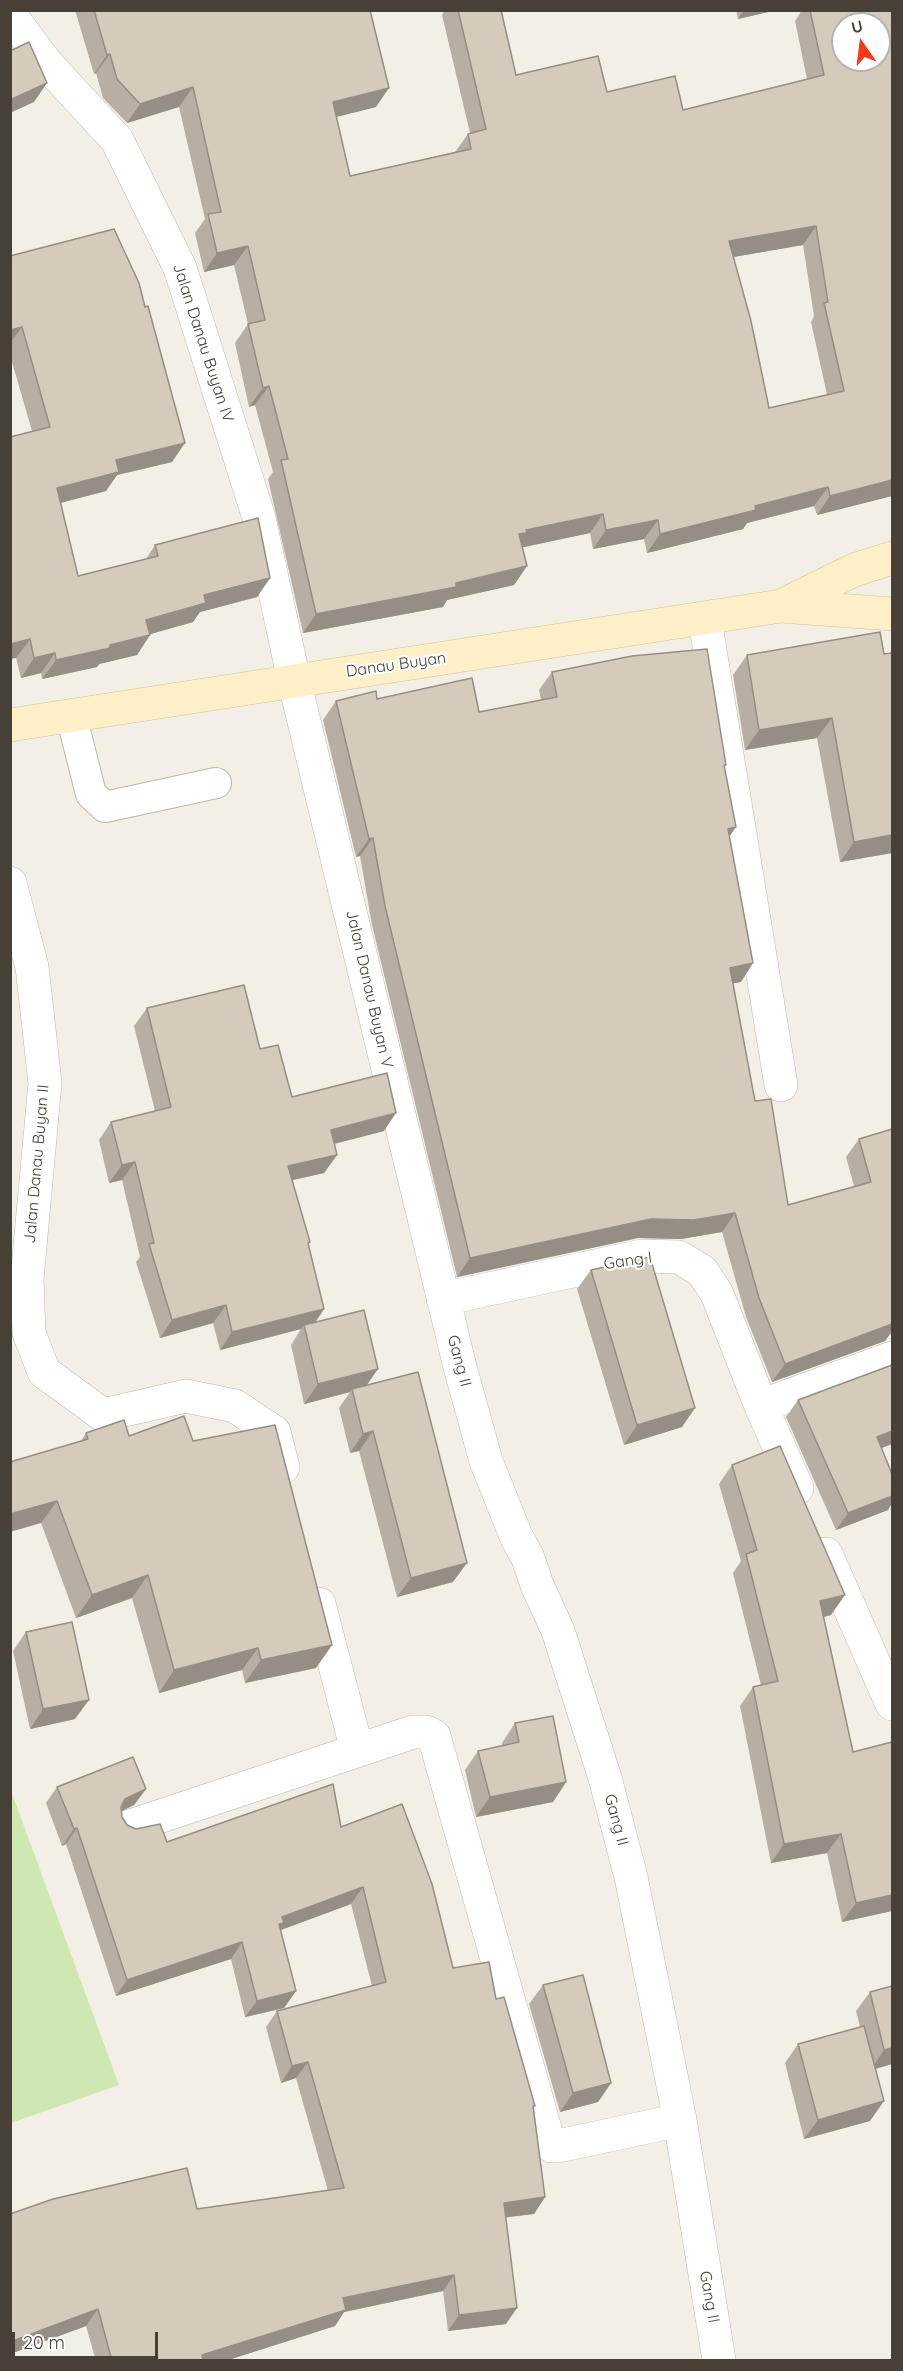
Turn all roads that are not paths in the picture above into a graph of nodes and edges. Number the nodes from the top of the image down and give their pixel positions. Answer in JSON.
{"nodes":[{"id":1,"x":10,"y":15,"type":"edge"},
{"id":2,"x":892,"y":558,"type":"edge"},
{"id":3,"x":781,"y":606,"type":"junction"},
{"id":4,"x":892,"y":614,"type":"edge"},
{"id":5,"x":705,"y":620,"type":"junction"},
{"id":6,"x":294,"y":680,"type":"junction"},
{"id":7,"x":71,"y":715,"type":"junction"},
{"id":8,"x":10,"y":725,"type":"edge"},
{"id":9,"x":216,"y":783,"type":"dead end"},
{"id":10,"x":10,"y":883,"type":"edge"},
{"id":11,"x":781,"y":1085,"type":"dead end"},
{"id":12,"x":442,"y":1299,"type":"junction"},
{"id":13,"x":20,"y":1338,"type":"edge"},
{"id":14,"x":892,"y":1358,"type":"edge"},
{"id":15,"x":761,"y":1406,"type":"junction"},
{"id":16,"x":291,"y":1496,"type":"edge"},
{"id":17,"x":310,"y":1572,"type":"edge"},
{"id":18,"x":892,"y":1704,"type":"edge"},
{"id":19,"x":357,"y":1750,"type":"junction"},
{"id":20,"x":128,"y":1827,"type":"edge"},
{"id":21,"x":680,"y":2120,"type":"junction"},
{"id":22,"x":719,"y":2361,"type":"edge"}],
"edges":[{"from":1,"to":6,"type":"street","name":"Jalan Danau Buyan IV"},
{"from":2,"to":3,"type":"street","name":"Danau Buyan"},
{"from":3,"to":4,"type":"street","name":"Danau Buyan"},
{"from":3,"to":5,"type":"street","name":"Danau Buyan"},
{"from":5,"to":6,"type":"street","name":"Danau Buyan"},
{"from":5,"to":11,"type":"street"},
{"from":6,"to":7,"type":"street","name":"Danau Buyan"},
{"from":6,"to":12,"type":"street","name":"Jalan Danau Buyan V"},
{"from":7,"to":8,"type":"street","name":"Danau Buyan"},
{"from":7,"to":9,"type":"lane"},
{"from":10,"to":13,"type":"street","name":"Jalan Danau Buyan II"},
{"from":12,"to":15,"type":"street","name":"Gang I"},
{"from":12,"to":21,"type":"street","name":"Gang II"},
{"from":13,"to":16,"type":"street","name":"Jalan Danau Buyan II"},
{"from":14,"to":15,"type":"street"},
{"from":15,"to":18,"type":"street"},
{"from":17,"to":19,"type":"street"},
{"from":19,"to":20,"type":"street"},
{"from":19,"to":21,"type":"street"},
{"from":21,"to":22,"type":"street","name":"Gang II"}]}
